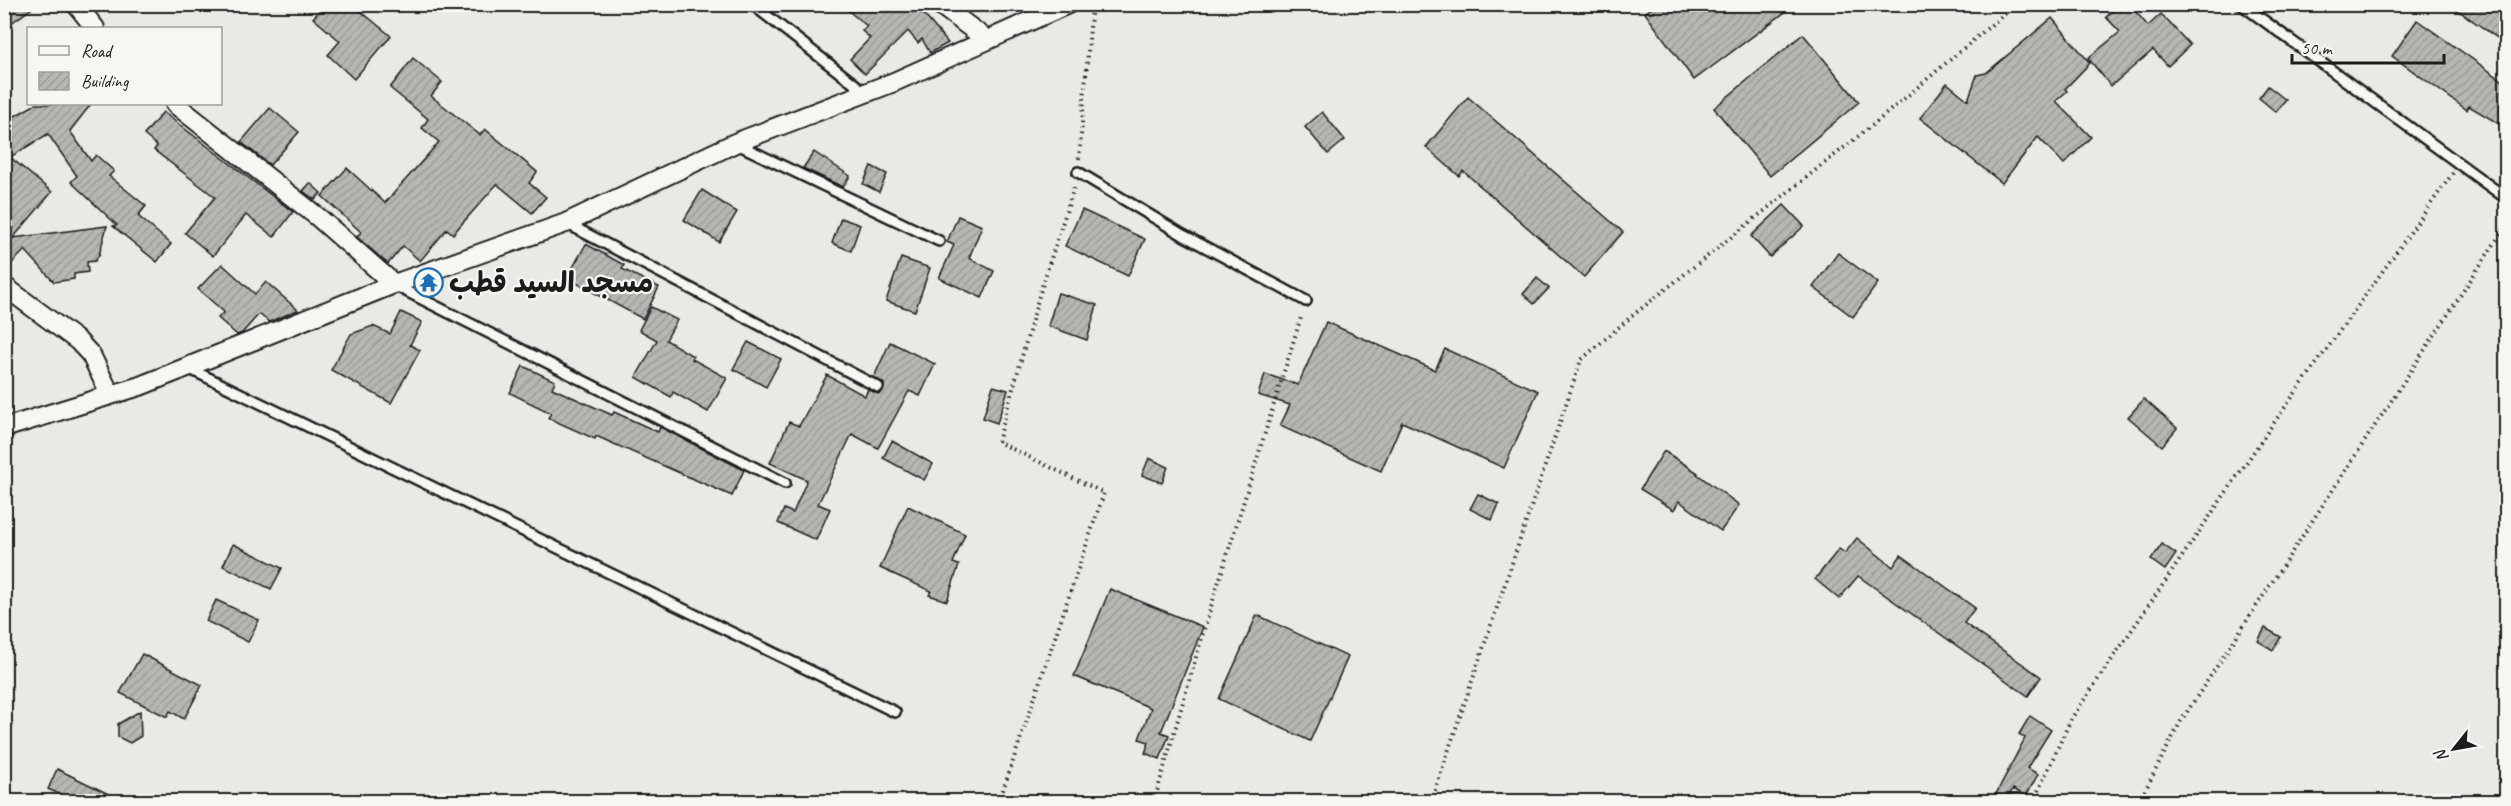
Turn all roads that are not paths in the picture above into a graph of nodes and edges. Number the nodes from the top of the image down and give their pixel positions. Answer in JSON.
{"nodes":[{"id":1,"x":76,"y":4,"type":"edge"},
{"id":2,"x":752,"y":4,"type":"edge"},
{"id":3,"x":939,"y":4,"type":"edge"},
{"id":4,"x":1068,"y":4,"type":"edge"},
{"id":5,"x":2241,"y":4,"type":"edge"},
{"id":6,"x":94,"y":27,"type":"edge"},
{"id":7,"x":987,"y":40,"type":"junction"},
{"id":8,"x":866,"y":93,"type":"junction"},
{"id":9,"x":176,"y":105,"type":"edge"},
{"id":10,"x":735,"y":143,"type":"junction"},
{"id":11,"x":1078,"y":172,"type":"road end"},
{"id":12,"x":2506,"y":198,"type":"edge"},
{"id":13,"x":566,"y":223,"type":"junction"},
{"id":14,"x":939,"y":241,"type":"dead end"},
{"id":15,"x":394,"y":284,"type":"junction"},
{"id":16,"x":4,"y":286,"type":"edge"},
{"id":17,"x":1306,"y":301,"type":"road end"},
{"id":18,"x":188,"y":368,"type":"junction"},
{"id":19,"x":878,"y":387,"type":"dead end"},
{"id":20,"x":110,"y":394,"type":"junction"},
{"id":21,"x":4,"y":428,"type":"edge"},
{"id":22,"x":785,"y":483,"type":"dead end"},
{"id":23,"x":895,"y":712,"type":"dead end"}],
"edges":[{"from":1,"to":6,"type":"street"},
{"from":2,"to":8,"type":"lane"},
{"from":3,"to":7,"type":"street"},
{"from":4,"to":7,"type":"street"},
{"from":5,"to":12,"type":"lane"},
{"from":7,"to":8,"type":"street"},
{"from":8,"to":10,"type":"street"},
{"from":9,"to":15,"type":"street"},
{"from":10,"to":13,"type":"street"},
{"from":10,"to":14,"type":"lane"},
{"from":11,"to":17,"type":"lane"},
{"from":13,"to":15,"type":"street"},
{"from":13,"to":19,"type":"lane"},
{"from":15,"to":18,"type":"street"},
{"from":15,"to":22,"type":"lane"},
{"from":16,"to":20,"type":"street"},
{"from":18,"to":20,"type":"street"},
{"from":18,"to":23,"type":"lane"},
{"from":20,"to":21,"type":"street"}]}
